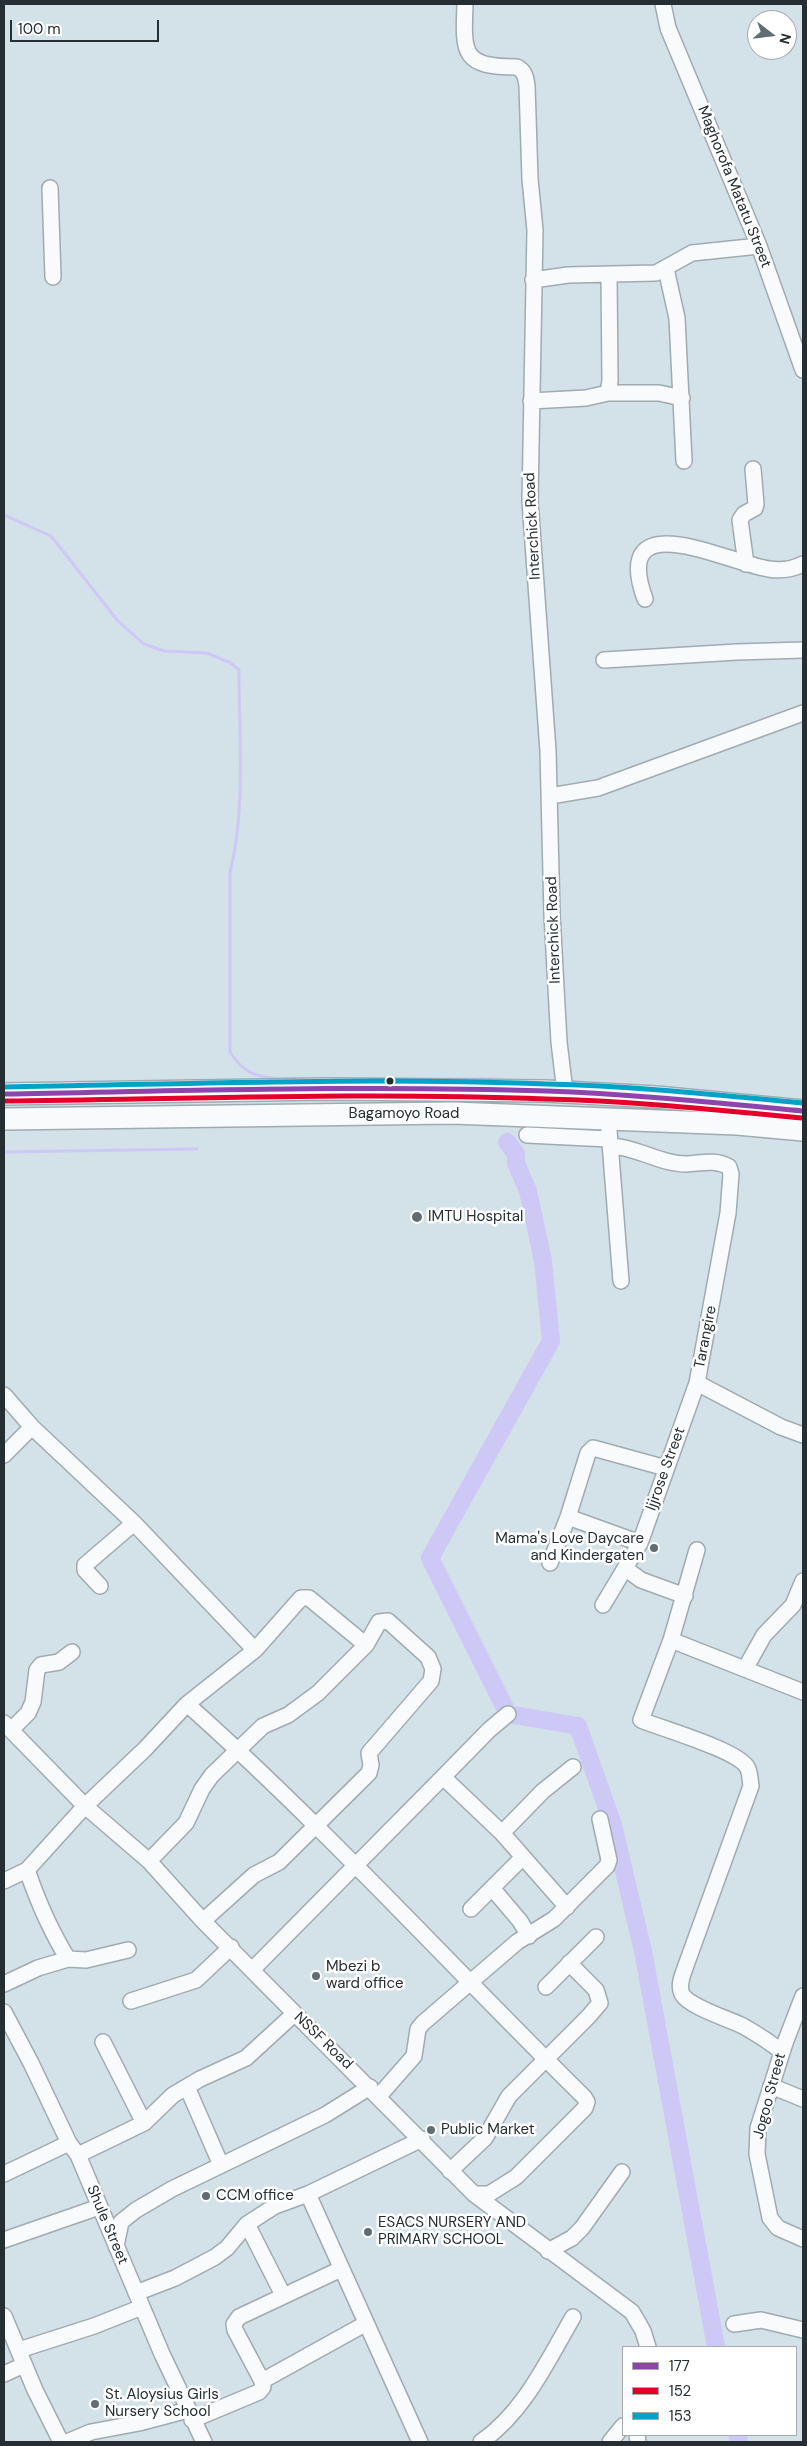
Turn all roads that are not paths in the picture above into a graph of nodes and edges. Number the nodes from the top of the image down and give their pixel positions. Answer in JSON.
{"nodes":[{"id":1,"x":465,"y":4,"type":"edge"},
{"id":2,"x":663,"y":4,"type":"edge"},
{"id":3,"x":50,"y":188,"type":"dead end"},
{"id":4,"x":759,"y":246,"type":"junction"},
{"id":5,"x":666,"y":269,"type":"junction"},
{"id":6,"x":609,"y":275,"type":"junction"},
{"id":7,"x":53,"y":277,"type":"dead end"},
{"id":8,"x":533,"y":280,"type":"junction"},
{"id":9,"x":798,"y":338,"type":"edge"},
{"id":10,"x":803,"y":370,"type":"edge"},
{"id":11,"x":608,"y":393,"type":"junction"},
{"id":12,"x":682,"y":398,"type":"junction"},
{"id":13,"x":531,"y":401,"type":"junction"},
{"id":14,"x":684,"y":461,"type":"dead end"},
{"id":15,"x":753,"y":469,"type":"dead end"},
{"id":16,"x":746,"y":564,"type":"junction"},
{"id":17,"x":803,"y":564,"type":"edge"},
{"id":18,"x":645,"y":599,"type":"dead end"},
{"id":19,"x":803,"y":650,"type":"edge"},
{"id":20,"x":604,"y":660,"type":"dead end"},
{"id":21,"x":803,"y":713,"type":"edge"},
{"id":22,"x":550,"y":796,"type":"junction"},
{"id":23,"x":565,"y":1092,"type":"junction"},
{"id":24,"x":4,"y":1094,"type":"edge"},
{"id":25,"x":803,"y":1111,"type":"edge"},
{"id":26,"x":608,"y":1118,"type":"junction"},
{"id":27,"x":4,"y":1119,"type":"edge"},
{"id":28,"x":803,"y":1130,"type":"edge"},
{"id":29,"x":527,"y":1135,"type":"dead end"},
{"id":30,"x":610,"y":1142,"type":"junction"},
{"id":31,"x":621,"y":1281,"type":"dead end"},
{"id":32,"x":697,"y":1383,"type":"junction"},
{"id":33,"x":4,"y":1395,"type":"edge"},
{"id":34,"x":32,"y":1427,"type":"junction"},
{"id":35,"x":803,"y":1435,"type":"edge"},
{"id":36,"x":4,"y":1455,"type":"edge"},
{"id":37,"x":666,"y":1468,"type":"junction"},
{"id":38,"x":568,"y":1517,"type":"junction"},
{"id":39,"x":134,"y":1523,"type":"junction"},
{"id":40,"x":640,"y":1543,"type":"junction"},
{"id":41,"x":697,"y":1550,"type":"dead end"},
{"id":42,"x":550,"y":1563,"type":"dead end"},
{"id":43,"x":626,"y":1569,"type":"junction"},
{"id":44,"x":803,"y":1581,"type":"edge"},
{"id":45,"x":100,"y":1586,"type":"dead end"},
{"id":46,"x":685,"y":1596,"type":"junction"},
{"id":47,"x":603,"y":1605,"type":"dead end"},
{"id":48,"x":671,"y":1640,"type":"junction"},
{"id":49,"x":366,"y":1645,"type":"junction"},
{"id":50,"x":255,"y":1650,"type":"junction"},
{"id":51,"x":72,"y":1652,"type":"dead end"},
{"id":52,"x":745,"y":1669,"type":"junction"},
{"id":53,"x":803,"y":1692,"type":"edge"},
{"id":54,"x":187,"y":1704,"type":"junction"},
{"id":55,"x":508,"y":1714,"type":"dead end"},
{"id":56,"x":8,"y":1726,"type":"edge"},
{"id":57,"x":237,"y":1749,"type":"junction"},
{"id":58,"x":573,"y":1767,"type":"dead end"},
{"id":59,"x":443,"y":1777,"type":"junction"},
{"id":60,"x":85,"y":1806,"type":"junction"},
{"id":61,"x":600,"y":1819,"type":"dead end"},
{"id":62,"x":315,"y":1826,"type":"junction"},
{"id":63,"x":502,"y":1833,"type":"junction"},
{"id":64,"x":522,"y":1858,"type":"junction"},
{"id":65,"x":149,"y":1861,"type":"junction"},
{"id":66,"x":354,"y":1864,"type":"junction"},
{"id":67,"x":26,"y":1870,"type":"junction"},
{"id":68,"x":4,"y":1881,"type":"edge"},
{"id":69,"x":492,"y":1888,"type":"junction"},
{"id":70,"x":567,"y":1907,"type":"junction"},
{"id":71,"x":471,"y":1909,"type":"dead end"},
{"id":72,"x":203,"y":1921,"type":"junction"},
{"id":73,"x":529,"y":1936,"type":"junction"},
{"id":74,"x":596,"y":1938,"type":"dead end"},
{"id":75,"x":232,"y":1947,"type":"junction"},
{"id":76,"x":128,"y":1950,"type":"dead end"},
{"id":77,"x":68,"y":1959,"type":"junction"},
{"id":78,"x":569,"y":1964,"type":"junction"},
{"id":79,"x":253,"y":1969,"type":"junction"},
{"id":80,"x":469,"y":1982,"type":"junction"},
{"id":81,"x":4,"y":1984,"type":"edge"},
{"id":82,"x":546,"y":1988,"type":"dead end"},
{"id":83,"x":803,"y":1996,"type":"edge"},
{"id":84,"x":131,"y":2001,"type":"dead end"},
{"id":85,"x":4,"y":2012,"type":"edge"},
{"id":86,"x":294,"y":2014,"type":"junction"},
{"id":87,"x":102,"y":2042,"type":"dead end"},
{"id":88,"x":782,"y":2052,"type":"junction"},
{"id":89,"x":546,"y":2059,"type":"junction"},
{"id":90,"x":771,"y":2086,"type":"junction"},
{"id":91,"x":187,"y":2087,"type":"junction"},
{"id":92,"x":374,"y":2092,"type":"junction"},
{"id":93,"x":803,"y":2099,"type":"edge"},
{"id":94,"x":144,"y":2123,"type":"junction"},
{"id":95,"x":422,"y":2139,"type":"junction"},
{"id":96,"x":69,"y":2143,"type":"junction"},
{"id":97,"x":78,"y":2155,"type":"junction"},
{"id":98,"x":221,"y":2165,"type":"junction"},
{"id":99,"x":450,"y":2171,"type":"junction"},
{"id":100,"x":622,"y":2172,"type":"dead end"},
{"id":101,"x":4,"y":2174,"type":"edge"},
{"id":102,"x":308,"y":2194,"type":"junction"},
{"id":103,"x":474,"y":2194,"type":"junction"},
{"id":104,"x":99,"y":2207,"type":"junction"},
{"id":105,"x":247,"y":2224,"type":"junction"},
{"id":106,"x":803,"y":2239,"type":"edge"},
{"id":107,"x":4,"y":2240,"type":"edge"},
{"id":108,"x":116,"y":2248,"type":"junction"},
{"id":109,"x":548,"y":2251,"type":"junction"},
{"id":110,"x":341,"y":2269,"type":"junction"},
{"id":111,"x":283,"y":2295,"type":"junction"},
{"id":112,"x":139,"y":2300,"type":"junction"},
{"id":113,"x":4,"y":2316,"type":"edge"},
{"id":114,"x":573,"y":2317,"type":"dead end"},
{"id":115,"x":365,"y":2324,"type":"junction"},
{"id":116,"x":734,"y":2324,"type":"dead end"},
{"id":117,"x":803,"y":2330,"type":"edge"},
{"id":118,"x":648,"y":2346,"type":"edge"},
{"id":119,"x":19,"y":2350,"type":"junction"},
{"id":120,"x":24,"y":2365,"type":"junction"},
{"id":121,"x":4,"y":2374,"type":"edge"},
{"id":122,"x":262,"y":2381,"type":"junction"},
{"id":123,"x":190,"y":2415,"type":"junction"},
{"id":124,"x":622,"y":2427,"type":"edge"},
{"id":125,"x":61,"y":2442,"type":"edge"},
{"id":126,"x":67,"y":2442,"type":"edge"},
{"id":127,"x":204,"y":2442,"type":"edge"},
{"id":128,"x":420,"y":2442,"type":"edge"},
{"id":129,"x":481,"y":2442,"type":"edge"},
{"id":130,"x":610,"y":2442,"type":"edge"}],
"edges":[{"from":1,"to":8,"type":"street","name":"Interchick Road"},
{"from":2,"to":4,"type":"street","name":"Maghorofa Matatu Street"},
{"from":3,"to":7,"type":"street"},
{"from":4,"to":5,"type":"street"},
{"from":4,"to":9,"type":"street","name":"Maghorofa Matatu Street"},
{"from":5,"to":6,"type":"street"},
{"from":5,"to":12,"type":"street"},
{"from":6,"to":8,"type":"street"},
{"from":6,"to":11,"type":"street"},
{"from":8,"to":13,"type":"street","name":"Interchick Road"},
{"from":9,"to":10,"type":"street","name":"Maghorofa Matatu Street"},
{"from":11,"to":12,"type":"street"},
{"from":11,"to":13,"type":"street"},
{"from":12,"to":14,"type":"street"},
{"from":13,"to":22,"type":"street","name":"Interchick Road"},
{"from":15,"to":16,"type":"street"},
{"from":16,"to":17,"type":"street"},
{"from":16,"to":18,"type":"street"},
{"from":19,"to":20,"type":"street"},
{"from":21,"to":22,"type":"street"},
{"from":22,"to":23,"type":"street","name":"Interchick Road"},
{"from":23,"to":24,"type":"highway","name":"Bagamoyo Road"},
{"from":23,"to":25,"type":"highway","name":"Bagamoyo Road"},
{"from":26,"to":27,"type":"highway","name":"Bagamoyo Road"},
{"from":26,"to":28,"type":"highway","name":"Bagamoyo Road"},
{"from":26,"to":30,"type":"street"},
{"from":29,"to":30,"type":"street"},
{"from":30,"to":31,"type":"street"},
{"from":30,"to":32,"type":"street","name":"Tarangire"},
{"from":32,"to":35,"type":"street","name":"Tarangire"},
{"from":32,"to":37,"type":"street","name":"Ijjrose Street"},
{"from":33,"to":34,"type":"street"},
{"from":34,"to":36,"type":"street"},
{"from":34,"to":39,"type":"street"},
{"from":37,"to":38,"type":"street"},
{"from":37,"to":40,"type":"street","name":"Ijjrose Street"},
{"from":38,"to":40,"type":"street"},
{"from":38,"to":42,"type":"street"},
{"from":39,"to":45,"type":"street"},
{"from":39,"to":50,"type":"street"},
{"from":40,"to":43,"type":"street","name":"Ijjrose Street"},
{"from":41,"to":46,"type":"street"},
{"from":43,"to":46,"type":"street"},
{"from":43,"to":47,"type":"street","name":"Ijjrose Street"},
{"from":44,"to":52,"type":"street"},
{"from":46,"to":48,"type":"street"},
{"from":48,"to":52,"type":"street"},
{"from":48,"to":88,"type":"street"},
{"from":49,"to":50,"type":"street"},
{"from":49,"to":57,"type":"street"},
{"from":49,"to":62,"type":"street"},
{"from":50,"to":54,"type":"street"},
{"from":51,"to":56,"type":"street"},
{"from":52,"to":53,"type":"street"},
{"from":54,"to":57,"type":"street"},
{"from":54,"to":60,"type":"street"},
{"from":55,"to":59,"type":"street"},
{"from":56,"to":60,"type":"street","name":"NSSF Road"},
{"from":57,"to":62,"type":"street"},
{"from":57,"to":65,"type":"street"},
{"from":58,"to":63,"type":"street"},
{"from":59,"to":63,"type":"street"},
{"from":59,"to":66,"type":"street"},
{"from":60,"to":65,"type":"street","name":"NSSF Road"},
{"from":60,"to":67,"type":"street"},
{"from":61,"to":70,"type":"street"},
{"from":62,"to":66,"type":"street"},
{"from":62,"to":72,"type":"street"},
{"from":63,"to":64,"type":"street"},
{"from":64,"to":69,"type":"street"},
{"from":64,"to":70,"type":"street"},
{"from":65,"to":72,"type":"street","name":"NSSF Road"},
{"from":66,"to":79,"type":"street"},
{"from":66,"to":80,"type":"street"},
{"from":67,"to":68,"type":"street"},
{"from":67,"to":77,"type":"street"},
{"from":69,"to":71,"type":"street"},
{"from":69,"to":73,"type":"street"},
{"from":70,"to":73,"type":"street"},
{"from":72,"to":75,"type":"street","name":"NSSF Road"},
{"from":73,"to":80,"type":"street"},
{"from":74,"to":78,"type":"street"},
{"from":75,"to":79,"type":"street","name":"NSSF Road"},
{"from":75,"to":84,"type":"street"},
{"from":76,"to":77,"type":"street"},
{"from":77,"to":81,"type":"street"},
{"from":78,"to":82,"type":"street"},
{"from":78,"to":89,"type":"street"},
{"from":79,"to":86,"type":"street","name":"NSSF Road"},
{"from":80,"to":89,"type":"street"},
{"from":80,"to":92,"type":"street"},
{"from":83,"to":88,"type":"street","name":"Jogoo Street"},
{"from":85,"to":96,"type":"street","name":"Shule Street"},
{"from":86,"to":91,"type":"street"},
{"from":86,"to":92,"type":"street","name":"NSSF Road"},
{"from":87,"to":94,"type":"street"},
{"from":88,"to":90,"type":"street","name":"Jogoo Street"},
{"from":89,"to":99,"type":"street"},
{"from":89,"to":103,"type":"street"},
{"from":90,"to":93,"type":"street"},
{"from":90,"to":106,"type":"street","name":"Jogoo Street"},
{"from":91,"to":94,"type":"street"},
{"from":91,"to":98,"type":"street"},
{"from":92,"to":95,"type":"street","name":"NSSF Road"},
{"from":92,"to":98,"type":"street"},
{"from":94,"to":97,"type":"street"},
{"from":95,"to":99,"type":"street","name":"NSSF Road"},
{"from":95,"to":102,"type":"street"},
{"from":96,"to":97,"type":"street","name":"Shule Street"},
{"from":96,"to":101,"type":"street"},
{"from":97,"to":104,"type":"street","name":"Shule Street"},
{"from":98,"to":108,"type":"street"},
{"from":99,"to":103,"type":"street","name":"NSSF Road"},
{"from":100,"to":109,"type":"street"},
{"from":102,"to":105,"type":"street"},
{"from":102,"to":110,"type":"street"},
{"from":103,"to":109,"type":"street","name":"NSSF Road"},
{"from":104,"to":107,"type":"street"},
{"from":104,"to":108,"type":"street","name":"Shule Street"},
{"from":105,"to":111,"type":"street"},
{"from":105,"to":112,"type":"street"},
{"from":108,"to":112,"type":"street","name":"Shule Street"},
{"from":109,"to":118,"type":"street","name":"NSSF Road"},
{"from":110,"to":111,"type":"street"},
{"from":110,"to":115,"type":"street"},
{"from":111,"to":122,"type":"street"},
{"from":112,"to":119,"type":"street"},
{"from":112,"to":123,"type":"street","name":"Shule Street"},
{"from":113,"to":119,"type":"street"},
{"from":114,"to":129,"type":"street"},
{"from":115,"to":122,"type":"street"},
{"from":115,"to":128,"type":"street"},
{"from":116,"to":117,"type":"street"},
{"from":119,"to":120,"type":"street"},
{"from":120,"to":121,"type":"street"},
{"from":120,"to":125,"type":"street"},
{"from":122,"to":123,"type":"street"},
{"from":123,"to":126,"type":"street"},
{"from":123,"to":127,"type":"street","name":"Shule Street"},
{"from":124,"to":130,"type":"street"}]}
